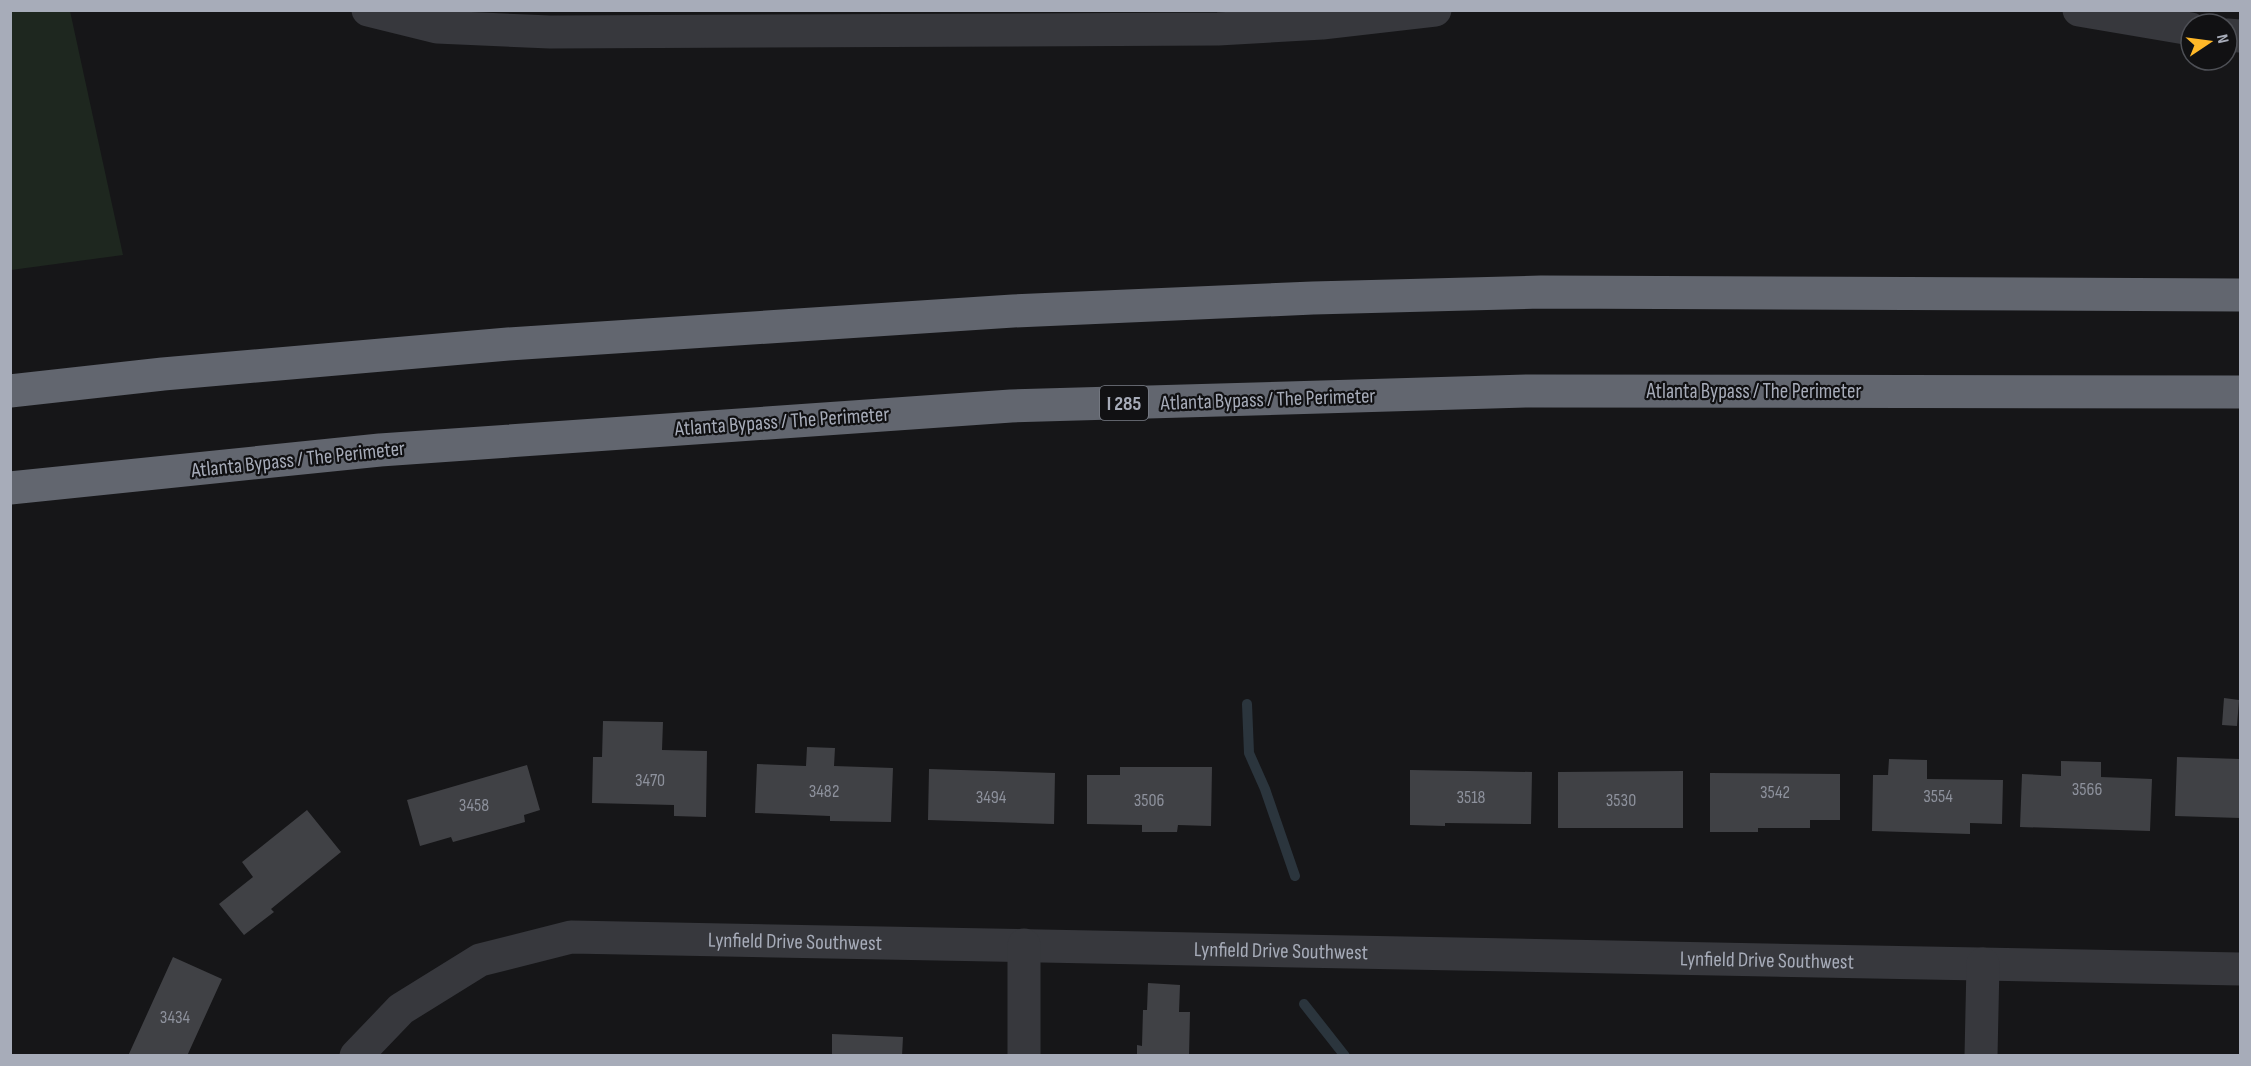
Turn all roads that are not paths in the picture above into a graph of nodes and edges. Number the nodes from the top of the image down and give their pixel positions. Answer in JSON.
{"nodes":[{"id":1,"x":368,"y":10,"type":"edge"},
{"id":2,"x":1435,"y":10,"type":"edge"},
{"id":3,"x":2079,"y":10,"type":"edge"},
{"id":4,"x":2179,"y":27,"type":"edge"},
{"id":5,"x":2241,"y":296,"type":"edge"},
{"id":6,"x":10,"y":391,"type":"edge"},
{"id":7,"x":2241,"y":392,"type":"edge"},
{"id":8,"x":10,"y":488,"type":"edge"},
{"id":9,"x":1024,"y":945,"type":"junction"},
{"id":10,"x":1983,"y":964,"type":"junction"},
{"id":11,"x":2241,"y":969,"type":"edge"},
{"id":12,"x":356,"y":1056,"type":"edge"},
{"id":13,"x":1024,"y":1056,"type":"edge"},
{"id":14,"x":1981,"y":1056,"type":"edge"}],
"edges":[{"from":1,"to":2,"type":"street"},
{"from":3,"to":4,"type":"street"},
{"from":5,"to":6,"type":"highway"},
{"from":7,"to":8,"type":"highway","name":"Atlanta Bypass / The Perimeter","number":"I 285"},
{"from":9,"to":10,"type":"street","name":"Lynfield Drive Southwest"},
{"from":9,"to":12,"type":"street","name":"Lynfield Drive Southwest"},
{"from":9,"to":13,"type":"street"},
{"from":10,"to":11,"type":"street","name":"Lynfield Drive Southwest"},
{"from":10,"to":14,"type":"street"}]}
